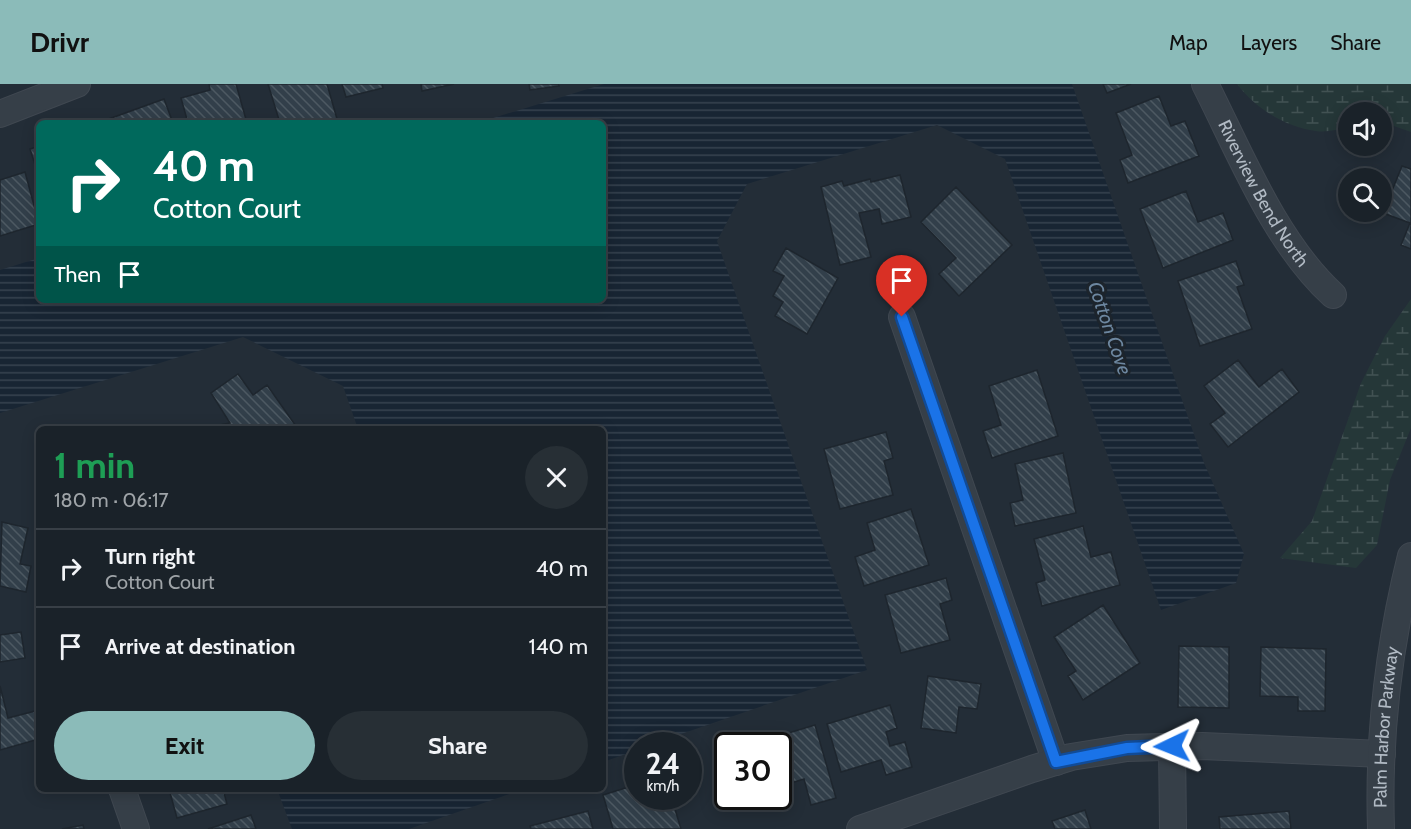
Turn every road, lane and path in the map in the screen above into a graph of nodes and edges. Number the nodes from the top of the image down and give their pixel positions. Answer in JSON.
{"nodes":[{"id":1,"x":77,"y":84,"type":"edge"},
{"id":2,"x":1205,"y":84,"type":"edge"},
{"id":3,"x":0,"y":114,"type":"edge"},
{"id":4,"x":1333,"y":295,"type":"dead end"},
{"id":5,"x":902,"y":317,"type":"dead end"},
{"id":6,"x":1411,"y":556,"type":"edge"},
{"id":7,"x":1172,"y":746,"type":"junction"},
{"id":8,"x":1382,"y":754,"type":"junction"},
{"id":9,"x":1056,"y":762,"type":"junction"},
{"id":10,"x":123,"y":792,"type":"edge"},
{"id":11,"x":136,"y":829,"type":"edge"},
{"id":12,"x":860,"y":829,"type":"edge"},
{"id":13,"x":1173,"y":829,"type":"edge"},
{"id":14,"x":1381,"y":829,"type":"edge"}],
"edges":[{"from":1,"to":3,"type":"street"},
{"from":2,"to":4,"type":"street","name":"Riverview Bend North"},
{"from":5,"to":9,"type":"street"},
{"from":6,"to":8,"type":"street","name":"Palm Harbor Parkway"},
{"from":7,"to":8,"type":"street"},
{"from":7,"to":9,"type":"street"},
{"from":7,"to":13,"type":"street"},
{"from":8,"to":14,"type":"street","name":"Palm Harbor Parkway"},
{"from":9,"to":12,"type":"street"},
{"from":10,"to":11,"type":"street"}]}
